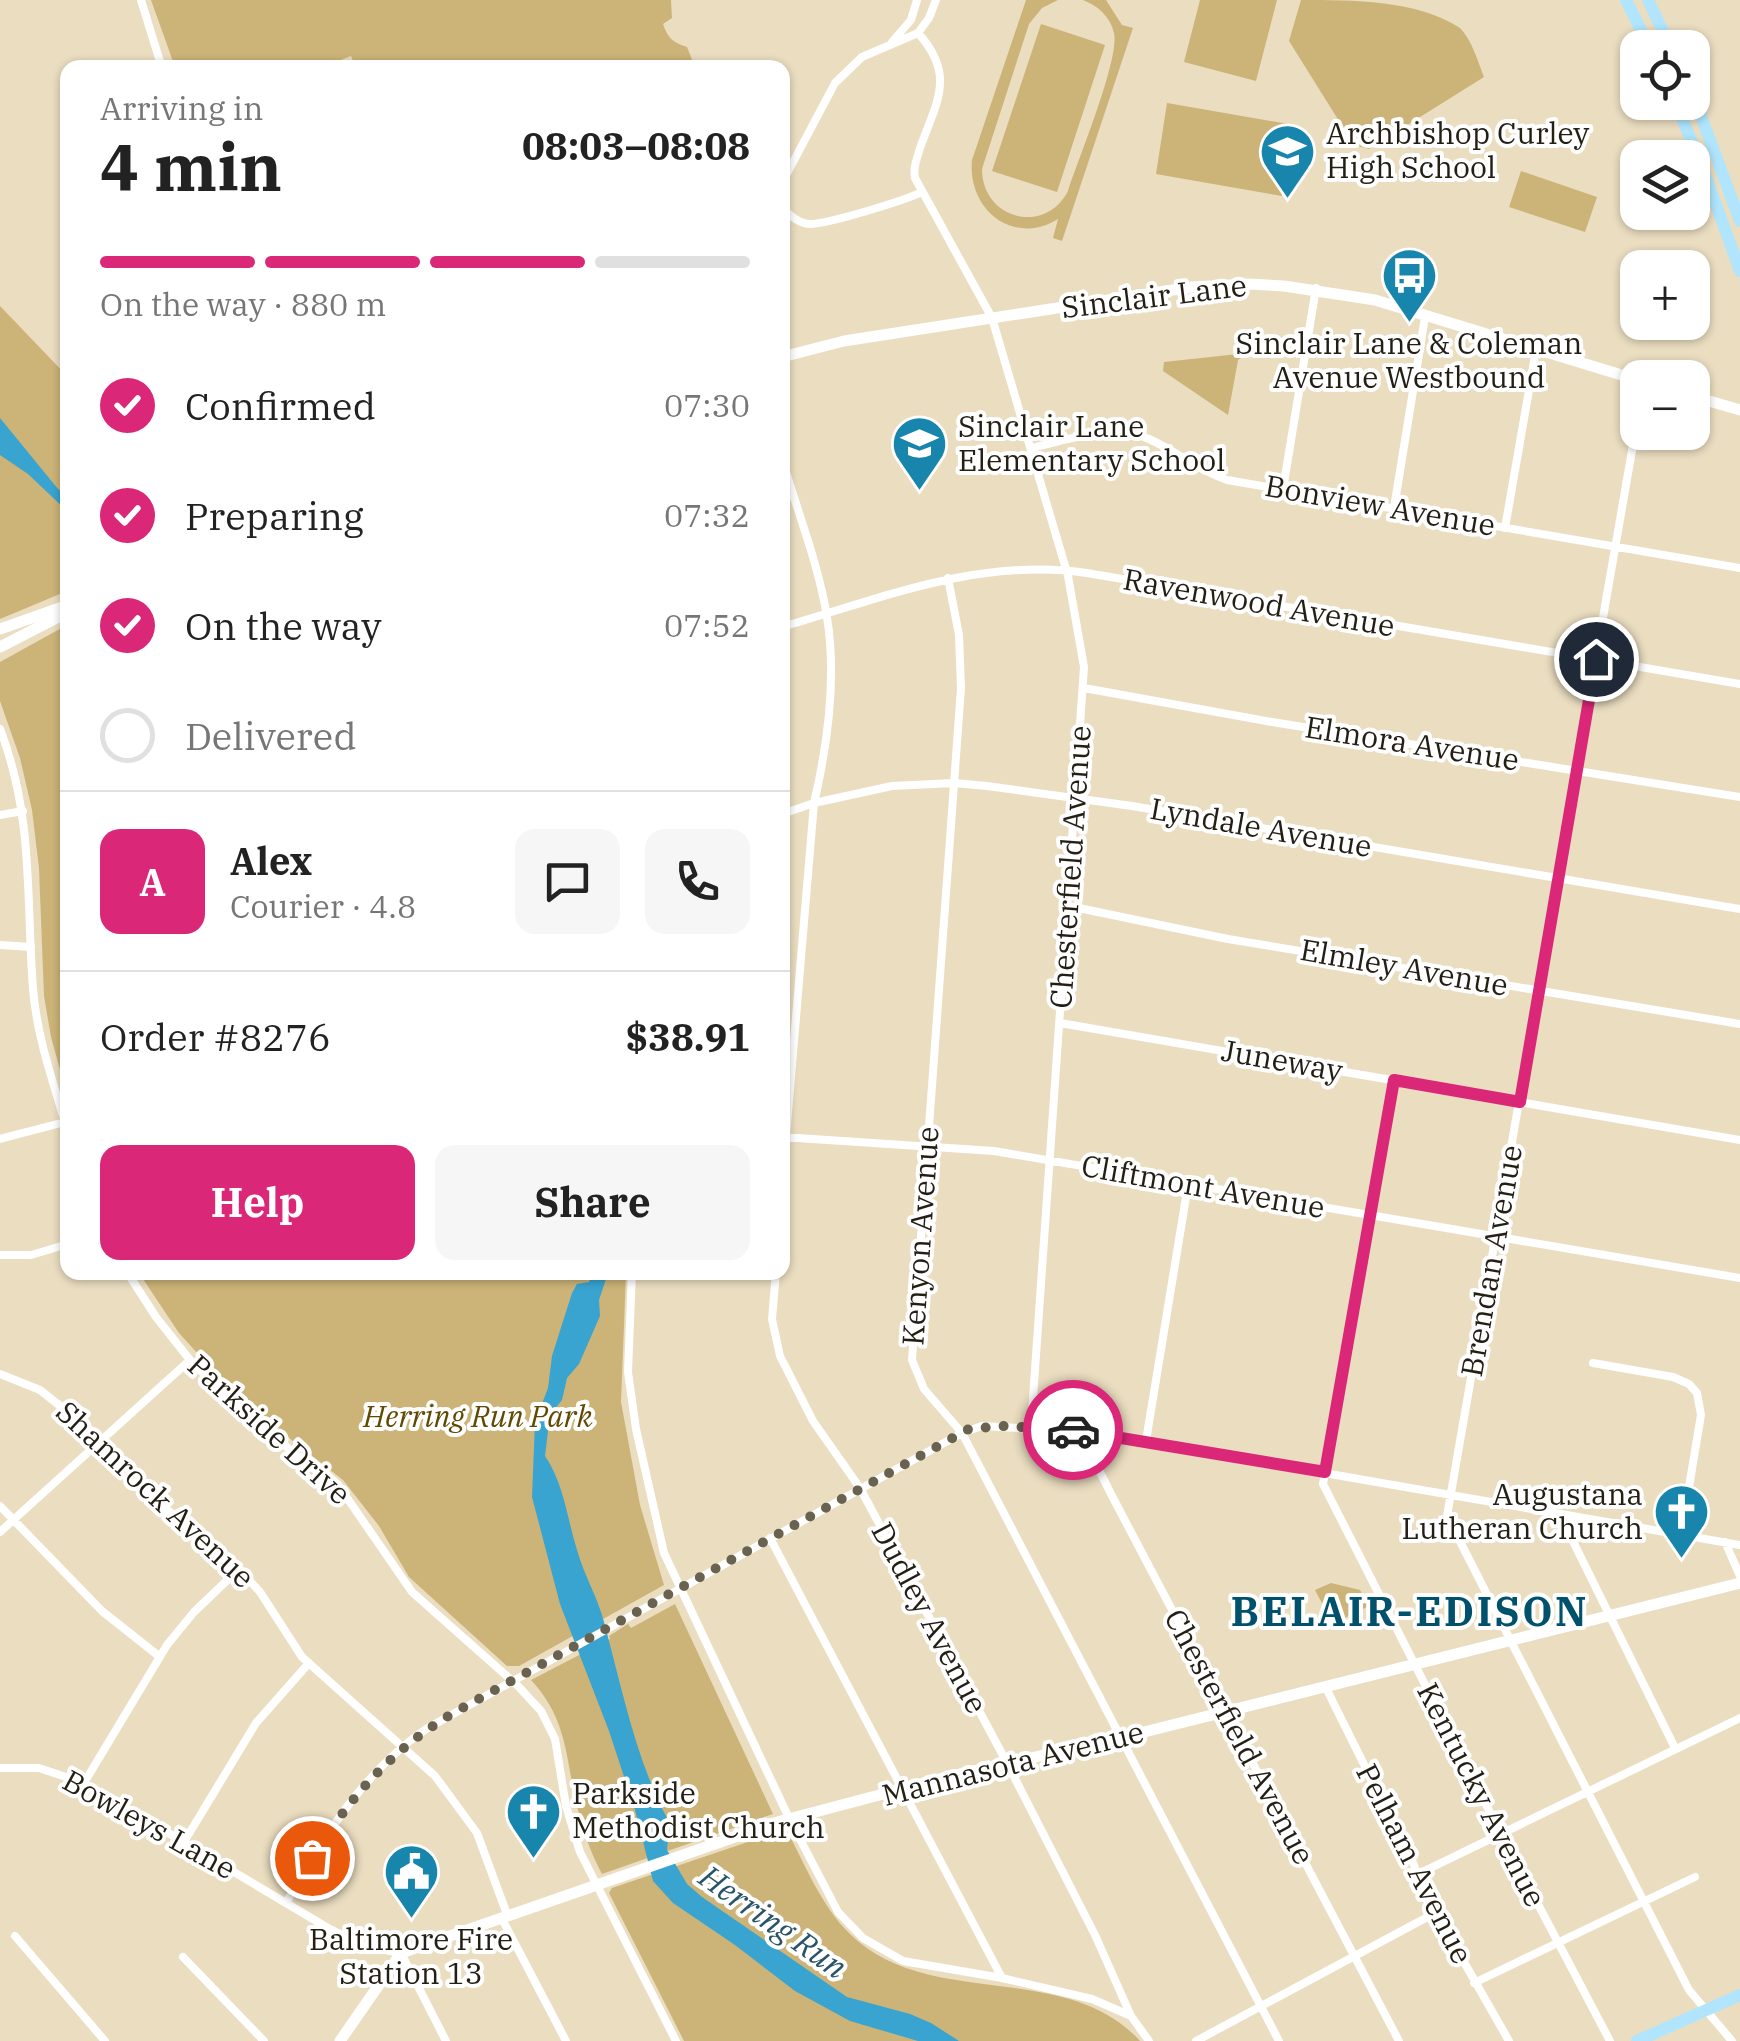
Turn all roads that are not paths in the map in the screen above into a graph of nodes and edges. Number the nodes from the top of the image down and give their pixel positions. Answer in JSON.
{"nodes":[{"id":1,"x":140,"y":0,"type":"edge"},
{"id":2,"x":917,"y":0,"type":"edge"},
{"id":3,"x":936,"y":0,"type":"edge"},
{"id":4,"x":1626,"y":0,"type":"edge"},
{"id":5,"x":1648,"y":0,"type":"edge"},
{"id":6,"x":1641,"y":30,"type":"edge"},
{"id":7,"x":1662,"y":30,"type":"edge"},
{"id":8,"x":918,"y":32,"type":"junction"},
{"id":9,"x":892,"y":42,"type":"junction"},
{"id":10,"x":159,"y":60,"type":"edge"},
{"id":11,"x":1683,"y":120,"type":"edge"},
{"id":12,"x":1702,"y":120,"type":"edge"},
{"id":13,"x":790,"y":168,"type":"edge"},
{"id":14,"x":922,"y":192,"type":"junction"},
{"id":15,"x":790,"y":215,"type":"edge"},
{"id":16,"x":1740,"y":221,"type":"edge"},
{"id":17,"x":1740,"y":271,"type":"edge"},
{"id":18,"x":1316,"y":288,"type":"junction"},
{"id":19,"x":1424,"y":316,"type":"junction"},
{"id":20,"x":992,"y":318,"type":"junction"},
{"id":21,"x":1536,"y":350,"type":"junction"},
{"id":22,"x":790,"y":355,"type":"edge"},
{"id":23,"x":1620,"y":375,"type":"edge"},
{"id":24,"x":1710,"y":401,"type":"edge"},
{"id":25,"x":1740,"y":410,"type":"edge"},
{"id":26,"x":1031,"y":448,"type":"junction"},
{"id":27,"x":1632,"y":450,"type":"edge"},
{"id":28,"x":790,"y":487,"type":"edge"},
{"id":29,"x":1282,"y":489,"type":"junction"},
{"id":30,"x":1394,"y":508,"type":"junction"},
{"id":31,"x":1505,"y":528,"type":"junction"},
{"id":32,"x":1616,"y":547,"type":"junction"},
{"id":33,"x":1740,"y":568,"type":"edge"},
{"id":34,"x":1066,"y":570,"type":"junction"},
{"id":35,"x":948,"y":578,"type":"junction"},
{"id":36,"x":60,"y":611,"type":"edge"},
{"id":37,"x":60,"y":613,"type":"edge"},
{"id":38,"x":827,"y":614,"type":"junction"},
{"id":39,"x":790,"y":626,"type":"edge"},
{"id":40,"x":0,"y":629,"type":"edge"},
{"id":41,"x":0,"y":647,"type":"edge"},
{"id":42,"x":1596,"y":659,"type":"junction"},
{"id":43,"x":1740,"y":684,"type":"edge"},
{"id":44,"x":1084,"y":688,"type":"junction"},
{"id":45,"x":0,"y":729,"type":"edge"},
{"id":46,"x":1577,"y":770,"type":"junction"},
{"id":47,"x":954,"y":782,"type":"junction"},
{"id":48,"x":1740,"y":796,"type":"edge"},
{"id":49,"x":1076,"y":798,"type":"junction"},
{"id":50,"x":814,"y":803,"type":"junction"},
{"id":51,"x":23,"y":810,"type":"junction"},
{"id":52,"x":790,"y":811,"type":"edge"},
{"id":53,"x":0,"y":815,"type":"edge"},
{"id":54,"x":1558,"y":879,"type":"junction"},
{"id":55,"x":1069,"y":906,"type":"junction"},
{"id":56,"x":1740,"y":910,"type":"edge"},
{"id":57,"x":0,"y":946,"type":"edge"},
{"id":58,"x":31,"y":946,"type":"junction"},
{"id":59,"x":1540,"y":991,"type":"junction"},
{"id":60,"x":1060,"y":1023,"type":"junction"},
{"id":61,"x":1740,"y":1024,"type":"edge"},
{"id":62,"x":790,"y":1070,"type":"edge"},
{"id":63,"x":1394,"y":1080,"type":"junction"},
{"id":64,"x":1520,"y":1102,"type":"junction"},
{"id":65,"x":60,"y":1105,"type":"edge"},
{"id":66,"x":60,"y":1128,"type":"edge"},
{"id":67,"x":790,"y":1137,"type":"edge"},
{"id":68,"x":0,"y":1140,"type":"edge"},
{"id":69,"x":1740,"y":1140,"type":"edge"},
{"id":70,"x":927,"y":1146,"type":"junction"},
{"id":71,"x":1048,"y":1161,"type":"junction"},
{"id":72,"x":1188,"y":1185,"type":"junction"},
{"id":73,"x":1370,"y":1215,"type":"junction"},
{"id":74,"x":1496,"y":1237,"type":"junction"},
{"id":75,"x":60,"y":1246,"type":"edge"},
{"id":76,"x":0,"y":1255,"type":"edge"},
{"id":77,"x":1740,"y":1278,"type":"edge"},
{"id":78,"x":132,"y":1280,"type":"edge"},
{"id":79,"x":631,"y":1280,"type":"edge"},
{"id":80,"x":775,"y":1280,"type":"edge"},
{"id":81,"x":190,"y":1360,"type":"junction"},
{"id":82,"x":1593,"y":1363,"type":"dead end"},
{"id":83,"x":0,"y":1374,"type":"edge"},
{"id":84,"x":1030,"y":1427,"type":"junction"},
{"id":85,"x":1086,"y":1432,"type":"junction"},
{"id":86,"x":962,"y":1433,"type":"junction"},
{"id":87,"x":102,"y":1439,"type":"junction"},
{"id":88,"x":1146,"y":1441,"type":"junction"},
{"id":89,"x":1325,"y":1472,"type":"junction"},
{"id":90,"x":860,"y":1488,"type":"junction"},
{"id":91,"x":1451,"y":1496,"type":"junction"},
{"id":92,"x":0,"y":1506,"type":"edge"},
{"id":93,"x":1560,"y":1515,"type":"junction"},
{"id":94,"x":14,"y":1519,"type":"junction"},
{"id":95,"x":0,"y":1532,"type":"edge"},
{"id":96,"x":1681,"y":1535,"type":"junction"},
{"id":97,"x":770,"y":1538,"type":"junction"},
{"id":98,"x":1726,"y":1542,"type":"junction"},
{"id":99,"x":1740,"y":1545,"type":"edge"},
{"id":100,"x":240,"y":1569,"type":"junction"},
{"id":101,"x":1740,"y":1580,"type":"edge"},
{"id":102,"x":679,"y":1588,"type":"junction"},
{"id":103,"x":1610,"y":1618,"type":"junction"},
{"id":104,"x":1512,"y":1641,"type":"junction"},
{"id":105,"x":160,"y":1657,"type":"junction"},
{"id":106,"x":309,"y":1663,"type":"junction"},
{"id":107,"x":1415,"y":1665,"type":"junction"},
{"id":108,"x":511,"y":1680,"type":"junction"},
{"id":109,"x":1324,"y":1685,"type":"junction"},
{"id":110,"x":1226,"y":1710,"type":"junction"},
{"id":111,"x":1740,"y":1718,"type":"edge"},
{"id":112,"x":1120,"y":1738,"type":"junction"},
{"id":113,"x":403,"y":1746,"type":"junction"},
{"id":114,"x":1675,"y":1748,"type":"junction"},
{"id":115,"x":1007,"y":1763,"type":"junction"},
{"id":116,"x":0,"y":1768,"type":"edge"},
{"id":117,"x":84,"y":1782,"type":"junction"},
{"id":118,"x":901,"y":1789,"type":"junction"},
{"id":119,"x":1588,"y":1792,"type":"junction"},
{"id":120,"x":789,"y":1818,"type":"junction"},
{"id":121,"x":1500,"y":1834,"type":"junction"},
{"id":122,"x":184,"y":1842,"type":"junction"},
{"id":123,"x":1416,"y":1875,"type":"junction"},
{"id":124,"x":1696,"y":1878,"type":"dead end"},
{"id":125,"x":597,"y":1886,"type":"junction"},
{"id":126,"x":1644,"y":1902,"type":"junction"},
{"id":127,"x":286,"y":1903,"type":"junction"},
{"id":128,"x":1434,"y":1912,"type":"junction"},
{"id":129,"x":505,"y":1918,"type":"junction"},
{"id":130,"x":16,"y":1936,"type":"dead end"},
{"id":131,"x":1557,"y":1943,"type":"junction"},
{"id":132,"x":401,"y":1953,"type":"junction"},
{"id":133,"x":1355,"y":1957,"type":"junction"},
{"id":134,"x":183,"y":1958,"type":"dead end"},
{"id":135,"x":1002,"y":1978,"type":"junction"},
{"id":136,"x":1474,"y":1982,"type":"junction"},
{"id":137,"x":1740,"y":1995,"type":"edge"},
{"id":138,"x":1260,"y":2006,"type":"junction"},
{"id":139,"x":1705,"y":2010,"type":"junction"},
{"id":140,"x":1131,"y":2016,"type":"junction"},
{"id":141,"x":105,"y":2041,"type":"edge"},
{"id":142,"x":264,"y":2041,"type":"edge"},
{"id":143,"x":340,"y":2041,"type":"edge"},
{"id":144,"x":446,"y":2041,"type":"edge"},
{"id":145,"x":566,"y":2041,"type":"edge"},
{"id":146,"x":676,"y":2041,"type":"edge"},
{"id":147,"x":1149,"y":2041,"type":"edge"},
{"id":148,"x":1196,"y":2041,"type":"edge"},
{"id":149,"x":1278,"y":2041,"type":"edge"},
{"id":150,"x":1399,"y":2041,"type":"edge"},
{"id":151,"x":1509,"y":2041,"type":"edge"},
{"id":152,"x":1610,"y":2041,"type":"edge"},
{"id":153,"x":1637,"y":2041,"type":"edge"},
{"id":154,"x":1732,"y":2041,"type":"edge"}],
"edges":[{"from":1,"to":10,"type":"street"},
{"from":2,"to":9,"type":"street"},
{"from":3,"to":8,"type":"street"},
{"from":4,"to":6,"type":"main road"},
{"from":5,"to":7,"type":"main road"},
{"from":8,"to":9,"type":"street"},
{"from":8,"to":14,"type":"street"},
{"from":9,"to":13,"type":"street"},
{"from":11,"to":17,"type":"main road"},
{"from":12,"to":16,"type":"main road"},
{"from":14,"to":15,"type":"street"},
{"from":14,"to":20,"type":"street","name":"Chesterfield Avenue"},
{"from":18,"to":19,"type":"street","name":"Sinclair Lane"},
{"from":18,"to":20,"type":"street","name":"Sinclair Lane"},
{"from":18,"to":29,"type":"street"},
{"from":19,"to":21,"type":"street","name":"Sinclair Lane"},
{"from":19,"to":30,"type":"street"},
{"from":20,"to":22,"type":"street","name":"Sinclair Lane"},
{"from":20,"to":26,"type":"street","name":"Chesterfield Avenue"},
{"from":21,"to":23,"type":"street","name":"Sinclair Lane"},
{"from":21,"to":31,"type":"street"},
{"from":24,"to":25,"type":"street"},
{"from":26,"to":29,"type":"street","name":"Bonview Avenue"},
{"from":26,"to":34,"type":"street","name":"Chesterfield Avenue"},
{"from":27,"to":32,"type":"street","name":"Brendan Avenue"},
{"from":28,"to":38,"type":"street"},
{"from":29,"to":30,"type":"street","name":"Bonview Avenue"},
{"from":30,"to":31,"type":"street","name":"Bonview Avenue"},
{"from":31,"to":32,"type":"street","name":"Bonview Avenue"},
{"from":32,"to":33,"type":"street","name":"Bonview Avenue"},
{"from":32,"to":42,"type":"street","name":"Brendan Avenue"},
{"from":34,"to":35,"type":"street","name":"Ravenwood Avenue"},
{"from":34,"to":42,"type":"street","name":"Ravenwood Avenue"},
{"from":34,"to":44,"type":"street","name":"Chesterfield Avenue"},
{"from":35,"to":38,"type":"street","name":"Ravenwood Avenue"},
{"from":35,"to":47,"type":"street","name":"Kenyon Avenue"},
{"from":36,"to":40,"type":"street"},
{"from":37,"to":41,"type":"street"},
{"from":38,"to":39,"type":"street","name":"Ravenwood Avenue"},
{"from":38,"to":50,"type":"street"},
{"from":42,"to":43,"type":"street","name":"Ravenwood Avenue"},
{"from":42,"to":46,"type":"street","name":"Brendan Avenue"},
{"from":44,"to":46,"type":"street","name":"Elmora Avenue"},
{"from":44,"to":49,"type":"street","name":"Chesterfield Avenue"},
{"from":45,"to":51,"type":"street"},
{"from":46,"to":48,"type":"street","name":"Elmora Avenue"},
{"from":46,"to":54,"type":"street","name":"Brendan Avenue"},
{"from":47,"to":49,"type":"street","name":"Lyndale Avenue"},
{"from":47,"to":50,"type":"street","name":"Lyndale Avenue"},
{"from":47,"to":70,"type":"street","name":"Kenyon Avenue"},
{"from":49,"to":54,"type":"street","name":"Lyndale Avenue"},
{"from":49,"to":55,"type":"street","name":"Chesterfield Avenue"},
{"from":50,"to":52,"type":"street","name":"Lyndale Avenue"},
{"from":50,"to":62,"type":"street"},
{"from":51,"to":53,"type":"street"},
{"from":51,"to":58,"type":"street"},
{"from":54,"to":56,"type":"street","name":"Lyndale Avenue"},
{"from":54,"to":59,"type":"street","name":"Brendan Avenue"},
{"from":55,"to":59,"type":"street","name":"Elmley Avenue"},
{"from":55,"to":60,"type":"street","name":"Chesterfield Avenue"},
{"from":57,"to":58,"type":"street"},
{"from":58,"to":65,"type":"street"},
{"from":59,"to":61,"type":"street","name":"Elmley Avenue"},
{"from":59,"to":64,"type":"street","name":"Brendan Avenue"},
{"from":60,"to":63,"type":"street","name":"Juneway"},
{"from":60,"to":71,"type":"street","name":"Chesterfield Avenue"},
{"from":63,"to":64,"type":"street","name":"Juneway"},
{"from":63,"to":73,"type":"street","name":"Kentucky Avenue"},
{"from":64,"to":69,"type":"street","name":"Juneway"},
{"from":64,"to":74,"type":"street","name":"Brendan Avenue"},
{"from":66,"to":68,"type":"street"},
{"from":67,"to":70,"type":"street","name":"Cliftmont Avenue"},
{"from":70,"to":71,"type":"street","name":"Cliftmont Avenue"},
{"from":70,"to":86,"type":"street","name":"Kenyon Avenue"},
{"from":71,"to":72,"type":"street","name":"Cliftmont Avenue"},
{"from":71,"to":84,"type":"street","name":"Chesterfield Avenue"},
{"from":72,"to":73,"type":"street","name":"Cliftmont Avenue"},
{"from":72,"to":88,"type":"street"},
{"from":73,"to":74,"type":"street","name":"Cliftmont Avenue"},
{"from":73,"to":89,"type":"street","name":"Kentucky Avenue"},
{"from":74,"to":77,"type":"street","name":"Cliftmont Avenue"},
{"from":74,"to":91,"type":"street","name":"Brendan Avenue"},
{"from":75,"to":76,"type":"street"},
{"from":78,"to":81,"type":"street","name":"Parkside Drive"},
{"from":79,"to":102,"type":"street"},
{"from":80,"to":90,"type":"street","name":"Dudley Avenue"},
{"from":81,"to":87,"type":"street"},
{"from":81,"to":108,"type":"street","name":"Parkside Drive"},
{"from":82,"to":96,"type":"street"},
{"from":83,"to":87,"type":"street","name":"Shamrock Avenue"},
{"from":84,"to":85,"type":"street"},
{"from":84,"to":86,"type":"street"},
{"from":85,"to":88,"type":"street"},
{"from":85,"to":110,"type":"street","name":"Chesterfield Avenue"},
{"from":86,"to":90,"type":"street"},
{"from":86,"to":112,"type":"street","name":"Kenyon Avenue"},
{"from":87,"to":94,"type":"street"},
{"from":87,"to":100,"type":"street","name":"Shamrock Avenue"},
{"from":88,"to":89,"type":"street"},
{"from":89,"to":91,"type":"street"},
{"from":89,"to":107,"type":"street","name":"Kentucky Avenue"},
{"from":90,"to":97,"type":"street"},
{"from":90,"to":115,"type":"street","name":"Dudley Avenue"},
{"from":91,"to":93,"type":"street"},
{"from":91,"to":104,"type":"street","name":"Brendan Avenue"},
{"from":92,"to":94,"type":"street"},
{"from":93,"to":96,"type":"street"},
{"from":93,"to":103,"type":"street"},
{"from":94,"to":95,"type":"street"},
{"from":94,"to":105,"type":"street"},
{"from":96,"to":98,"type":"street"},
{"from":97,"to":102,"type":"street"},
{"from":97,"to":118,"type":"street"},
{"from":98,"to":99,"type":"street"},
{"from":98,"to":101,"type":"street"},
{"from":100,"to":105,"type":"street"},
{"from":100,"to":106,"type":"street","name":"Shamrock Avenue"},
{"from":101,"to":103,"type":"street","name":"Mannasota Avenue"},
{"from":102,"to":108,"type":"street"},
{"from":102,"to":120,"type":"street"},
{"from":103,"to":104,"type":"street","name":"Mannasota Avenue"},
{"from":103,"to":114,"type":"street"},
{"from":104,"to":107,"type":"street","name":"Mannasota Avenue"},
{"from":104,"to":119,"type":"street","name":"Brendan Avenue"},
{"from":105,"to":117,"type":"street"},
{"from":106,"to":113,"type":"street","name":"Shamrock Avenue"},
{"from":106,"to":122,"type":"street"},
{"from":107,"to":109,"type":"street","name":"Mannasota Avenue"},
{"from":107,"to":121,"type":"street","name":"Kentucky Avenue"},
{"from":108,"to":113,"type":"street"},
{"from":108,"to":125,"type":"street","name":"Parkside Drive"},
{"from":109,"to":110,"type":"street","name":"Mannasota Avenue"},
{"from":109,"to":123,"type":"street","name":"Pelham Avenue"},
{"from":110,"to":112,"type":"street","name":"Mannasota Avenue"},
{"from":110,"to":133,"type":"street","name":"Chesterfield Avenue"},
{"from":111,"to":114,"type":"street"},
{"from":112,"to":115,"type":"street","name":"Mannasota Avenue"},
{"from":112,"to":138,"type":"street","name":"Kenyon Avenue"},
{"from":113,"to":127,"type":"street"},
{"from":113,"to":129,"type":"street","name":"Shamrock Avenue"},
{"from":114,"to":119,"type":"street"},
{"from":115,"to":118,"type":"street","name":"Mannasota Avenue"},
{"from":115,"to":140,"type":"street","name":"Dudley Avenue"},
{"from":116,"to":117,"type":"street","name":"Bowleys Lane"},
{"from":117,"to":122,"type":"street","name":"Bowleys Lane"},
{"from":118,"to":120,"type":"street","name":"Mannasota Avenue"},
{"from":118,"to":135,"type":"street"},
{"from":119,"to":121,"type":"street"},
{"from":119,"to":126,"type":"street","name":"Brendan Avenue"},
{"from":120,"to":125,"type":"street","name":"Mannasota Avenue"},
{"from":120,"to":135,"type":"street"},
{"from":121,"to":123,"type":"street"},
{"from":121,"to":131,"type":"street","name":"Kentucky Avenue"},
{"from":122,"to":127,"type":"street","name":"Bowleys Lane"},
{"from":123,"to":128,"type":"street","name":"Pelham Avenue"},
{"from":124,"to":126,"type":"street"},
{"from":125,"to":129,"type":"street","name":"Mannasota Avenue"},
{"from":125,"to":146,"type":"street","name":"Parkside Drive"},
{"from":126,"to":131,"type":"street"},
{"from":126,"to":139,"type":"street","name":"Brendan Avenue"},
{"from":127,"to":132,"type":"street","name":"Bowleys Lane"},
{"from":128,"to":133,"type":"street"},
{"from":128,"to":136,"type":"street","name":"Pelham Avenue"},
{"from":129,"to":132,"type":"street","name":"Mannasota Avenue"},
{"from":129,"to":145,"type":"street","name":"Shamrock Avenue"},
{"from":130,"to":141,"type":"street"},
{"from":131,"to":136,"type":"street"},
{"from":131,"to":152,"type":"street","name":"Kentucky Avenue"},
{"from":132,"to":143,"type":"street"},
{"from":132,"to":144,"type":"street"},
{"from":133,"to":138,"type":"street"},
{"from":133,"to":150,"type":"street","name":"Chesterfield Avenue"},
{"from":134,"to":142,"type":"street"},
{"from":135,"to":140,"type":"street"},
{"from":136,"to":151,"type":"street","name":"Pelham Avenue"},
{"from":137,"to":139,"type":"main road"},
{"from":138,"to":148,"type":"street"},
{"from":138,"to":149,"type":"street","name":"Kenyon Avenue"},
{"from":139,"to":153,"type":"main road"},
{"from":139,"to":154,"type":"street","name":"Brendan Avenue"},
{"from":140,"to":147,"type":"street","name":"Dudley Avenue"}]}
